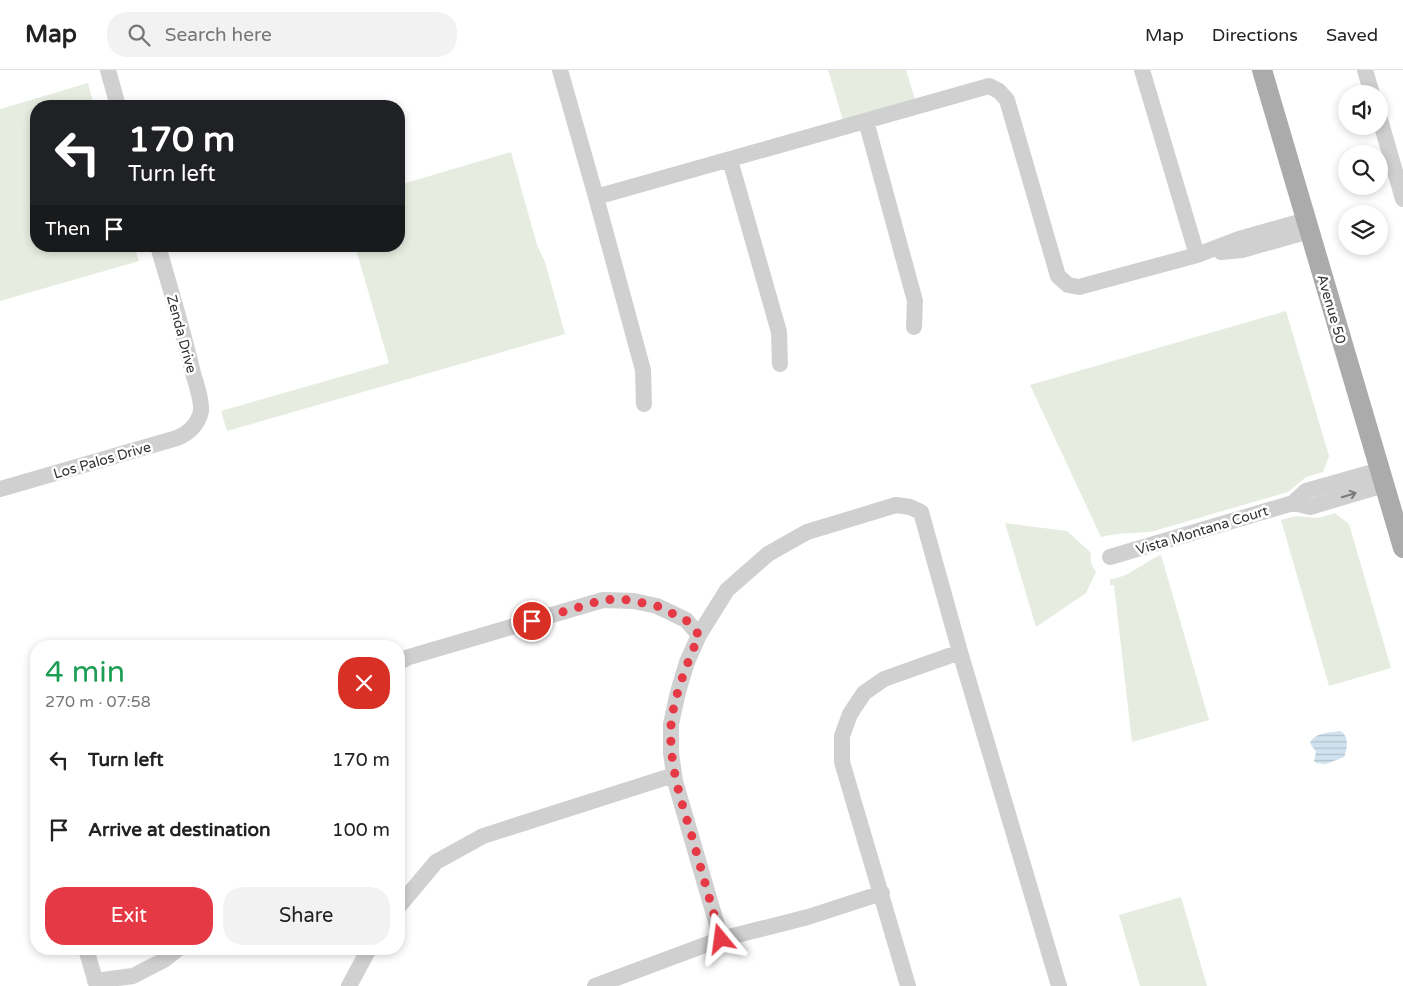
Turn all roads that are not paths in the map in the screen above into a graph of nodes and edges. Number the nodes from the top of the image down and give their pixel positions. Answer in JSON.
{"nodes":[{"id":1,"x":108,"y":70,"type":"edge"},
{"id":2,"x":560,"y":70,"type":"edge"},
{"id":3,"x":1142,"y":70,"type":"edge"},
{"id":4,"x":1262,"y":70,"type":"edge"},
{"id":5,"x":1365,"y":70,"type":"edge"},
{"id":6,"x":1369,"y":85,"type":"edge"},
{"id":7,"x":116,"y":100,"type":"edge"},
{"id":8,"x":866,"y":121,"type":"junction"},
{"id":9,"x":1384,"y":135,"type":"edge"},
{"id":10,"x":730,"y":160,"type":"junction"},
{"id":11,"x":596,"y":197,"type":"junction"},
{"id":12,"x":1403,"y":199,"type":"edge"},
{"id":13,"x":1308,"y":226,"type":"junction"},
{"id":14,"x":160,"y":252,"type":"edge"},
{"id":15,"x":1197,"y":255,"type":"junction"},
{"id":16,"x":914,"y":326,"type":"dead end"},
{"id":17,"x":780,"y":364,"type":"dead end"},
{"id":18,"x":644,"y":404,"type":"dead end"},
{"id":19,"x":198,"y":422,"type":"joint"},
{"id":20,"x":1382,"y":477,"type":"junction"},
{"id":21,"x":0,"y":489,"type":"edge"},
{"id":22,"x":1403,"y":548,"type":"edge"},
{"id":23,"x":1110,"y":558,"type":"dead end"},
{"id":24,"x":699,"y":635,"type":"junction"},
{"id":25,"x":960,"y":652,"type":"junction"},
{"id":26,"x":405,"y":659,"type":"edge"},
{"id":27,"x":674,"y":775,"type":"junction"},
{"id":28,"x":882,"y":893,"type":"junction"},
{"id":29,"x":405,"y":899,"type":"edge"},
{"id":30,"x":721,"y":939,"type":"junction"},
{"id":31,"x":88,"y":955,"type":"edge"},
{"id":32,"x":170,"y":955,"type":"edge"},
{"id":33,"x":366,"y":955,"type":"edge"},
{"id":34,"x":96,"y":983,"type":"edge"},
{"id":35,"x":349,"y":986,"type":"edge"},
{"id":36,"x":595,"y":986,"type":"edge"},
{"id":37,"x":908,"y":986,"type":"edge"},
{"id":38,"x":1059,"y":986,"type":"edge"}],
"edges":[{"from":1,"to":7,"type":"street"},
{"from":2,"to":11,"type":"street"},
{"from":3,"to":15,"type":"street"},
{"from":4,"to":13,"type":"main road","name":"Avenue 50"},
{"from":5,"to":6,"type":"street"},
{"from":8,"to":10,"type":"street"},
{"from":8,"to":15,"type":"street"},
{"from":8,"to":16,"type":"street"},
{"from":9,"to":12,"type":"street"},
{"from":10,"to":11,"type":"street"},
{"from":10,"to":17,"type":"street"},
{"from":11,"to":18,"type":"street"},
{"from":13,"to":15,"type":"street"},
{"from":13,"to":20,"type":"main road","name":"Avenue 50"},
{"from":14,"to":19,"type":"street","name":"Zenda Drive"},
{"from":19,"to":21,"type":"street","name":"Los Palos Drive"},
{"from":20,"to":22,"type":"main road","name":"Avenue 50"},
{"from":20,"to":23,"type":"street","name":"Vista Montana Court"},
{"from":24,"to":25,"type":"street"},
{"from":24,"to":26,"type":"street"},
{"from":24,"to":27,"type":"street"},
{"from":25,"to":28,"type":"street"},
{"from":25,"to":38,"type":"street"},
{"from":27,"to":29,"type":"street"},
{"from":27,"to":30,"type":"street"},
{"from":28,"to":30,"type":"street"},
{"from":28,"to":37,"type":"street"},
{"from":30,"to":36,"type":"street"},
{"from":31,"to":34,"type":"street"},
{"from":32,"to":34,"type":"street"},
{"from":33,"to":35,"type":"street"}]}
